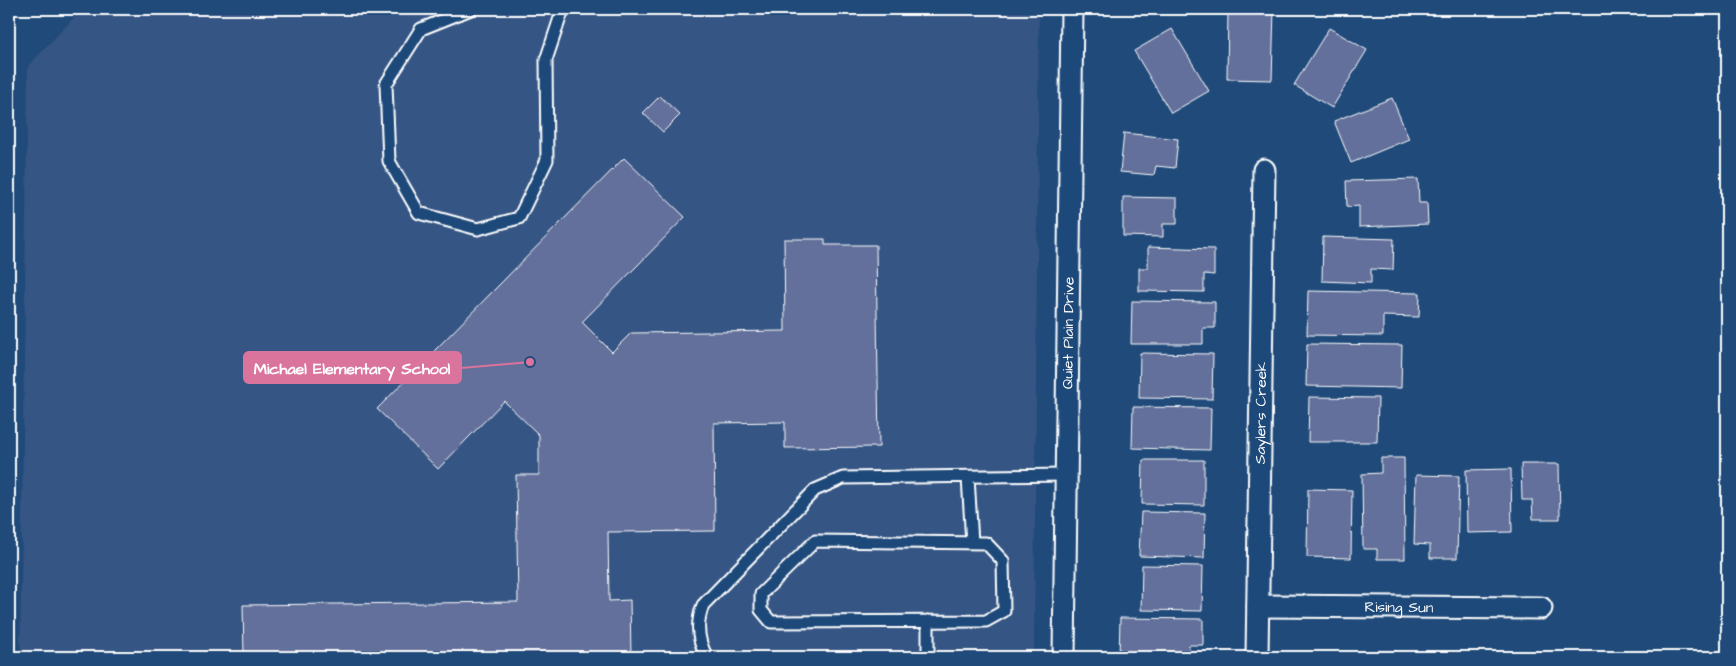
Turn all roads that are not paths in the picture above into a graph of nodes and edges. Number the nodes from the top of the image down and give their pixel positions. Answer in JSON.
{"nodes":[{"id":1,"x":471,"y":9,"type":"edge"},
{"id":2,"x":564,"y":9,"type":"edge"},
{"id":3,"x":1072,"y":9,"type":"edge"},
{"id":4,"x":1264,"y":170,"type":"dead end"},
{"id":5,"x":1066,"y":474,"type":"junction"},
{"id":6,"x":968,"y":477,"type":"junction"},
{"id":7,"x":972,"y":543,"type":"junction"},
{"id":8,"x":1258,"y":606,"type":"junction"},
{"id":9,"x":1541,"y":608,"type":"dead end"},
{"id":10,"x":928,"y":621,"type":"junction"},
{"id":11,"x":707,"y":657,"type":"edge"},
{"id":12,"x":928,"y":657,"type":"edge"},
{"id":13,"x":1064,"y":657,"type":"edge"},
{"id":14,"x":1257,"y":657,"type":"edge"}],
"edges":[{"from":1,"to":2,"type":"lane"},
{"from":3,"to":5,"type":"street","name":"Quiet Plain Drive"},
{"from":4,"to":8,"type":"street","name":"Saylers Creek"},
{"from":5,"to":6,"type":"lane"},
{"from":5,"to":13,"type":"street","name":"Quiet Plain Drive"},
{"from":6,"to":7,"type":"lane"},
{"from":6,"to":11,"type":"lane"},
{"from":7,"to":10,"type":"lane"},
{"from":7,"to":10,"type":"lane"},
{"from":8,"to":9,"type":"street","name":"Rising Sun"},
{"from":8,"to":14,"type":"street","name":"Saylers Creek"},
{"from":10,"to":12,"type":"lane"}]}
